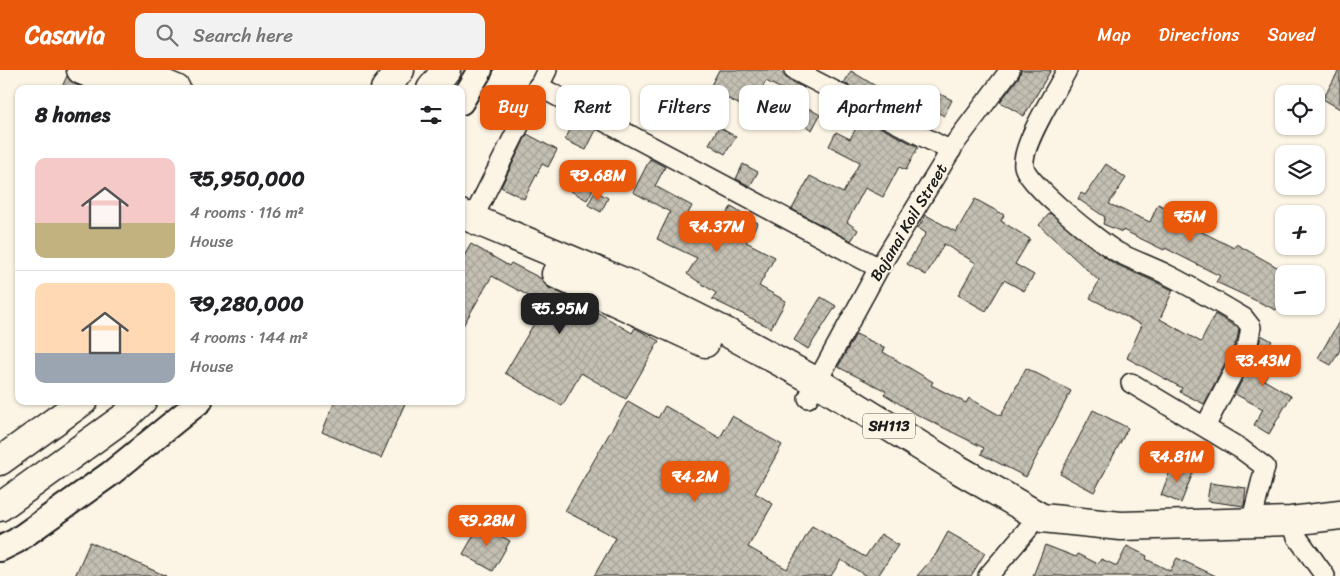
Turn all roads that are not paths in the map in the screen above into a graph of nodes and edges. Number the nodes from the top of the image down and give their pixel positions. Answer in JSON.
{"nodes":[{"id":1,"x":81,"y":70,"type":"edge"},
{"id":2,"x":131,"y":70,"type":"edge"},
{"id":3,"x":400,"y":70,"type":"edge"},
{"id":4,"x":446,"y":70,"type":"edge"},
{"id":5,"x":480,"y":70,"type":"edge"},
{"id":6,"x":796,"y":70,"type":"edge"},
{"id":7,"x":1010,"y":70,"type":"edge"},
{"id":8,"x":1067,"y":70,"type":"edge"},
{"id":9,"x":542,"y":78,"type":"edge"},
{"id":10,"x":119,"y":85,"type":"edge"},
{"id":11,"x":167,"y":85,"type":"edge"},
{"id":12,"x":388,"y":85,"type":"edge"},
{"id":13,"x":435,"y":85,"type":"edge"},
{"id":14,"x":465,"y":95,"type":"edge"},
{"id":15,"x":950,"y":151,"type":"junction"},
{"id":16,"x":465,"y":222,"type":"edge"},
{"id":17,"x":879,"y":268,"type":"junction"},
{"id":18,"x":1131,"y":383,"type":"dead end"},
{"id":19,"x":813,"y":390,"type":"junction"},
{"id":20,"x":77,"y":405,"type":"edge"},
{"id":21,"x":138,"y":405,"type":"edge"},
{"id":22,"x":195,"y":405,"type":"edge"},
{"id":23,"x":1205,"y":426,"type":"junction"},
{"id":24,"x":0,"y":461,"type":"edge"},
{"id":25,"x":0,"y":507,"type":"edge"},
{"id":26,"x":1340,"y":515,"type":"edge"},
{"id":27,"x":1251,"y":523,"type":"junction"},
{"id":28,"x":1294,"y":529,"type":"junction"},
{"id":29,"x":1028,"y":530,"type":"junction"},
{"id":30,"x":1340,"y":532,"type":"edge"},
{"id":31,"x":0,"y":549,"type":"edge"},
{"id":32,"x":988,"y":576,"type":"edge"},
{"id":33,"x":1325,"y":576,"type":"edge"}],
"edges":[{"from":1,"to":10,"type":"main road"},
{"from":2,"to":11,"type":"main road"},
{"from":3,"to":12,"type":"main road"},
{"from":4,"to":13,"type":"main road"},
{"from":5,"to":14,"type":"street"},
{"from":6,"to":15,"type":"street"},
{"from":7,"to":15,"type":"street","name":"Bajanai Koil Street"},
{"from":8,"to":23,"type":"street"},
{"from":9,"to":16,"type":"street"},
{"from":9,"to":17,"type":"street"},
{"from":15,"to":17,"type":"street","name":"Bajanai Koil Street"},
{"from":16,"to":19,"type":"main road","number":"SH113"},
{"from":17,"to":19,"type":"street","name":"Bajanai Koil Street"},
{"from":18,"to":23,"type":"street"},
{"from":19,"to":27,"type":"main road","number":"SH113"},
{"from":19,"to":29,"type":"main road","number":"SH113"},
{"from":20,"to":24,"type":"main road"},
{"from":21,"to":25,"type":"main road"},
{"from":22,"to":31,"type":"street"},
{"from":23,"to":27,"type":"street"},
{"from":26,"to":28,"type":"main road","number":"SH113"},
{"from":27,"to":28,"type":"main road","number":"SH113"},
{"from":28,"to":29,"type":"main road","number":"SH113"},
{"from":28,"to":30,"type":"main road","number":"SH113"},
{"from":28,"to":33,"type":"street"},
{"from":29,"to":32,"type":"street"}]}
